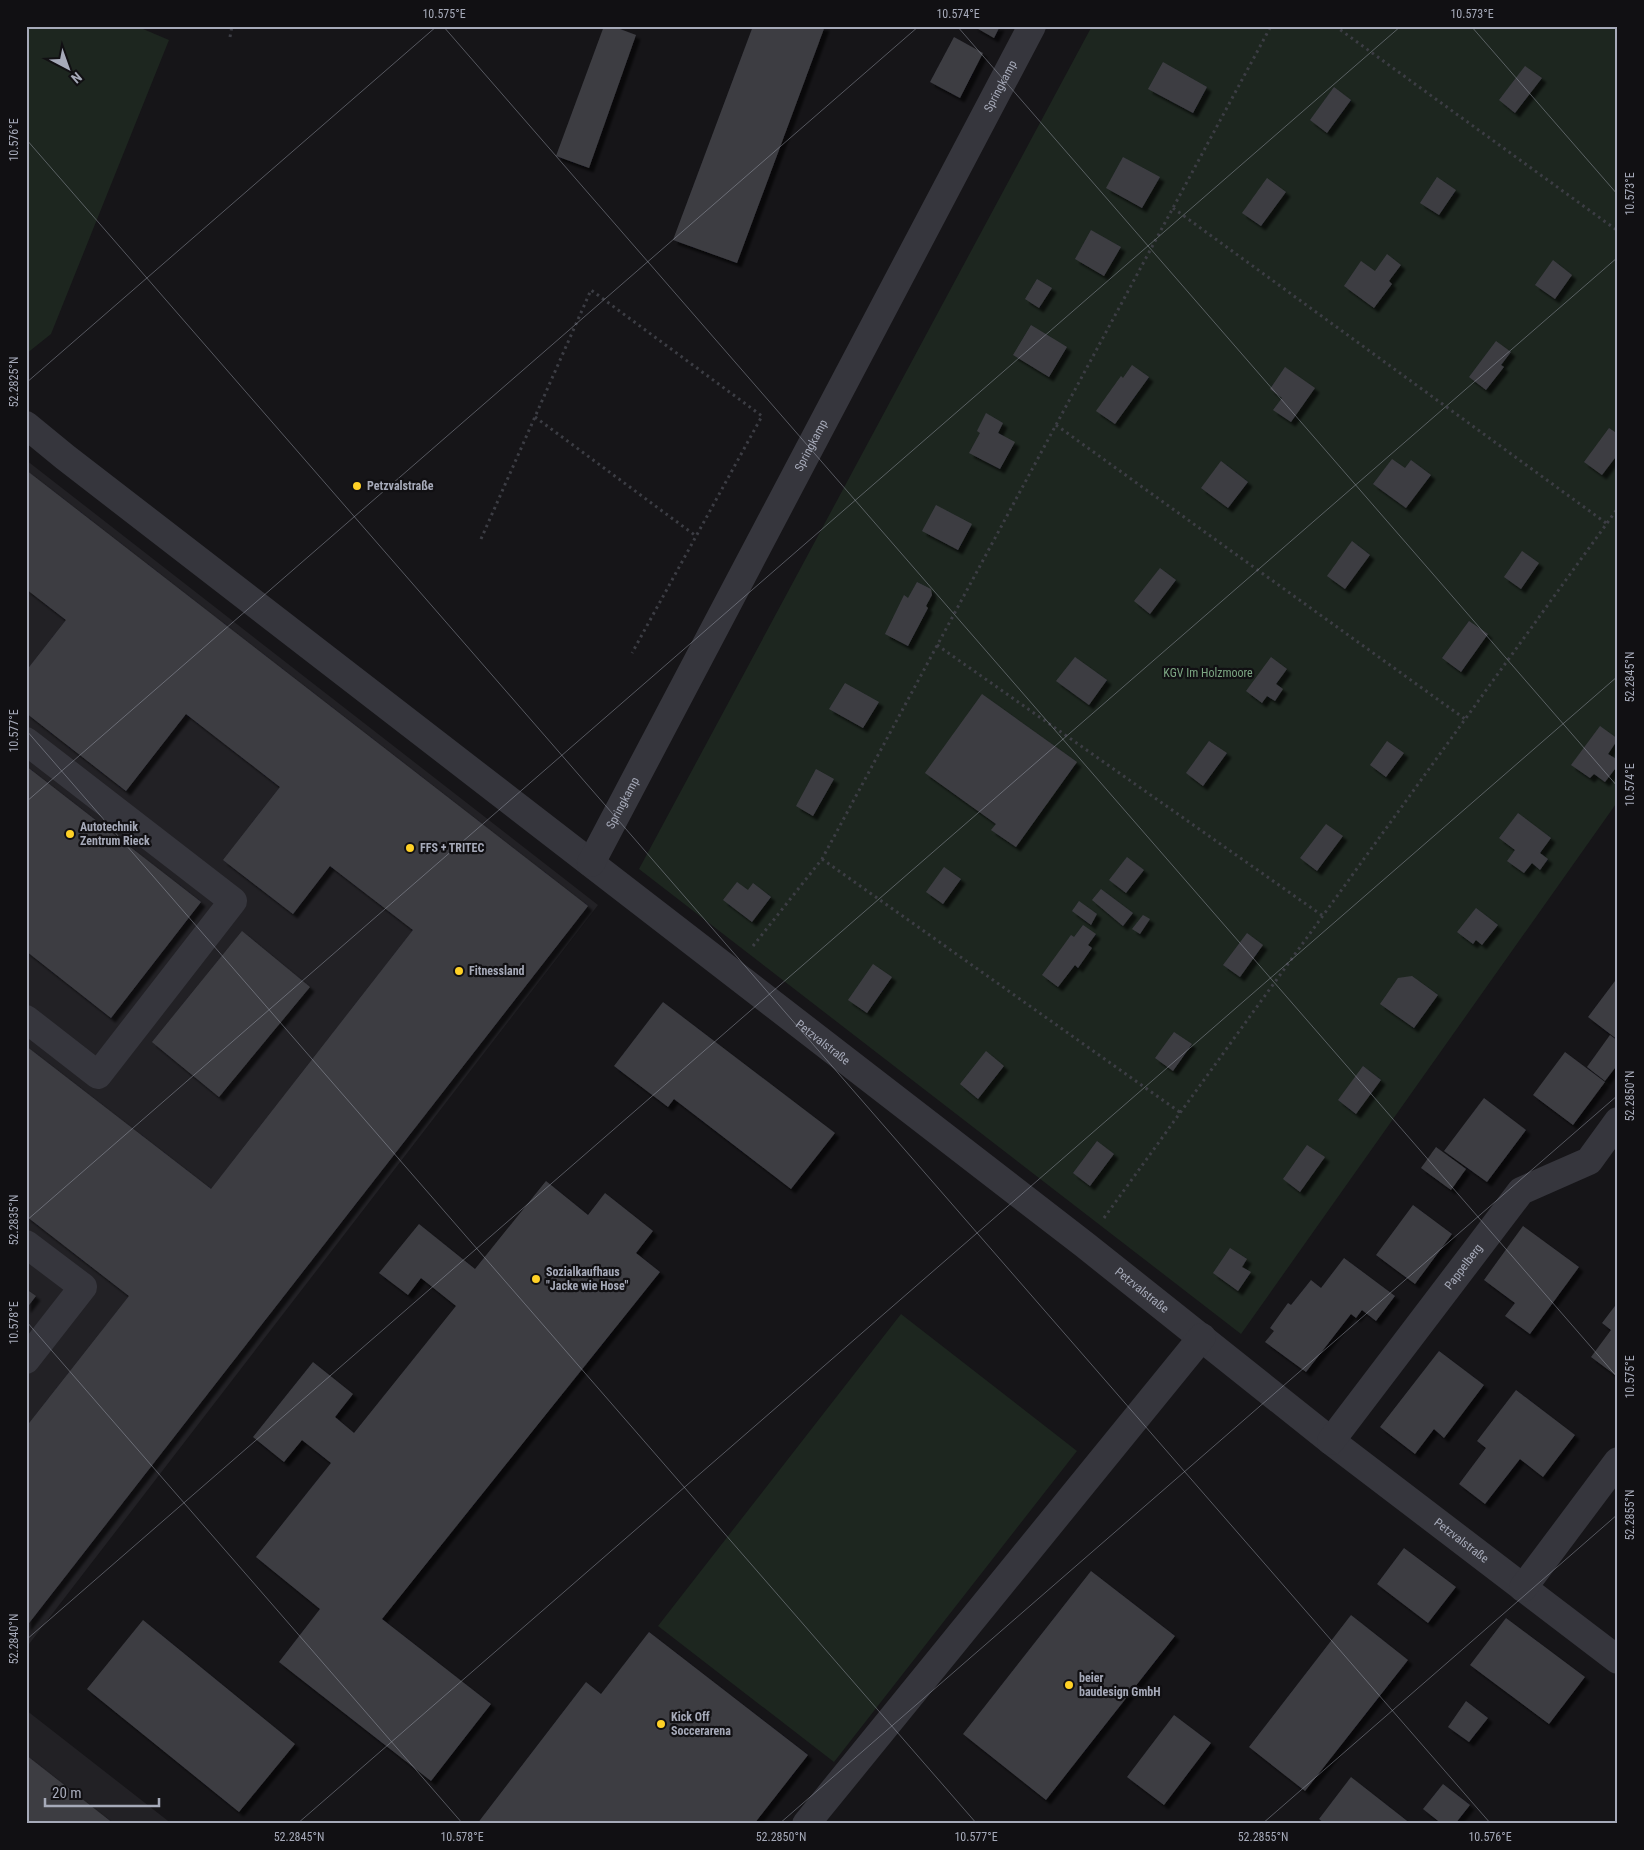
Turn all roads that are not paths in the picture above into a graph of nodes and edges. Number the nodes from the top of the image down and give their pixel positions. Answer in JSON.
{"nodes":[{"id":1,"x":1032,"y":26,"type":"edge"},
{"id":2,"x":26,"y":425,"type":"edge"},
{"id":3,"x":26,"y":741,"type":"edge"},
{"id":4,"x":591,"y":863,"type":"junction"},
{"id":5,"x":26,"y":1019,"type":"edge"},
{"id":6,"x":1618,"y":1121,"type":"edge"},
{"id":7,"x":26,"y":1244,"type":"edge"},
{"id":8,"x":1202,"y":1338,"type":"junction"},
{"id":9,"x":26,"y":1360,"type":"edge"},
{"id":10,"x":1331,"y":1441,"type":"junction"},
{"id":11,"x":1618,"y":1461,"type":"edge"},
{"id":12,"x":1523,"y":1588,"type":"junction"},
{"id":13,"x":1618,"y":1660,"type":"edge"},
{"id":14,"x":806,"y":1824,"type":"edge"}],
"edges":[{"from":1,"to":4,"type":"street","name":"Springkamp"},
{"from":2,"to":4,"type":"street","name":"Petzvalstraße"},
{"from":3,"to":5,"type":"street"},
{"from":4,"to":8,"type":"street","name":"Petzvalstraße"},
{"from":6,"to":10,"type":"street","name":"Pappelberg"},
{"from":7,"to":9,"type":"street"},
{"from":8,"to":10,"type":"street","name":"Petzvalstraße"},
{"from":8,"to":14,"type":"street"},
{"from":10,"to":12,"type":"street","name":"Petzvalstraße"},
{"from":11,"to":12,"type":"street"},
{"from":12,"to":13,"type":"street","name":"Petzvalstraße"}]}
